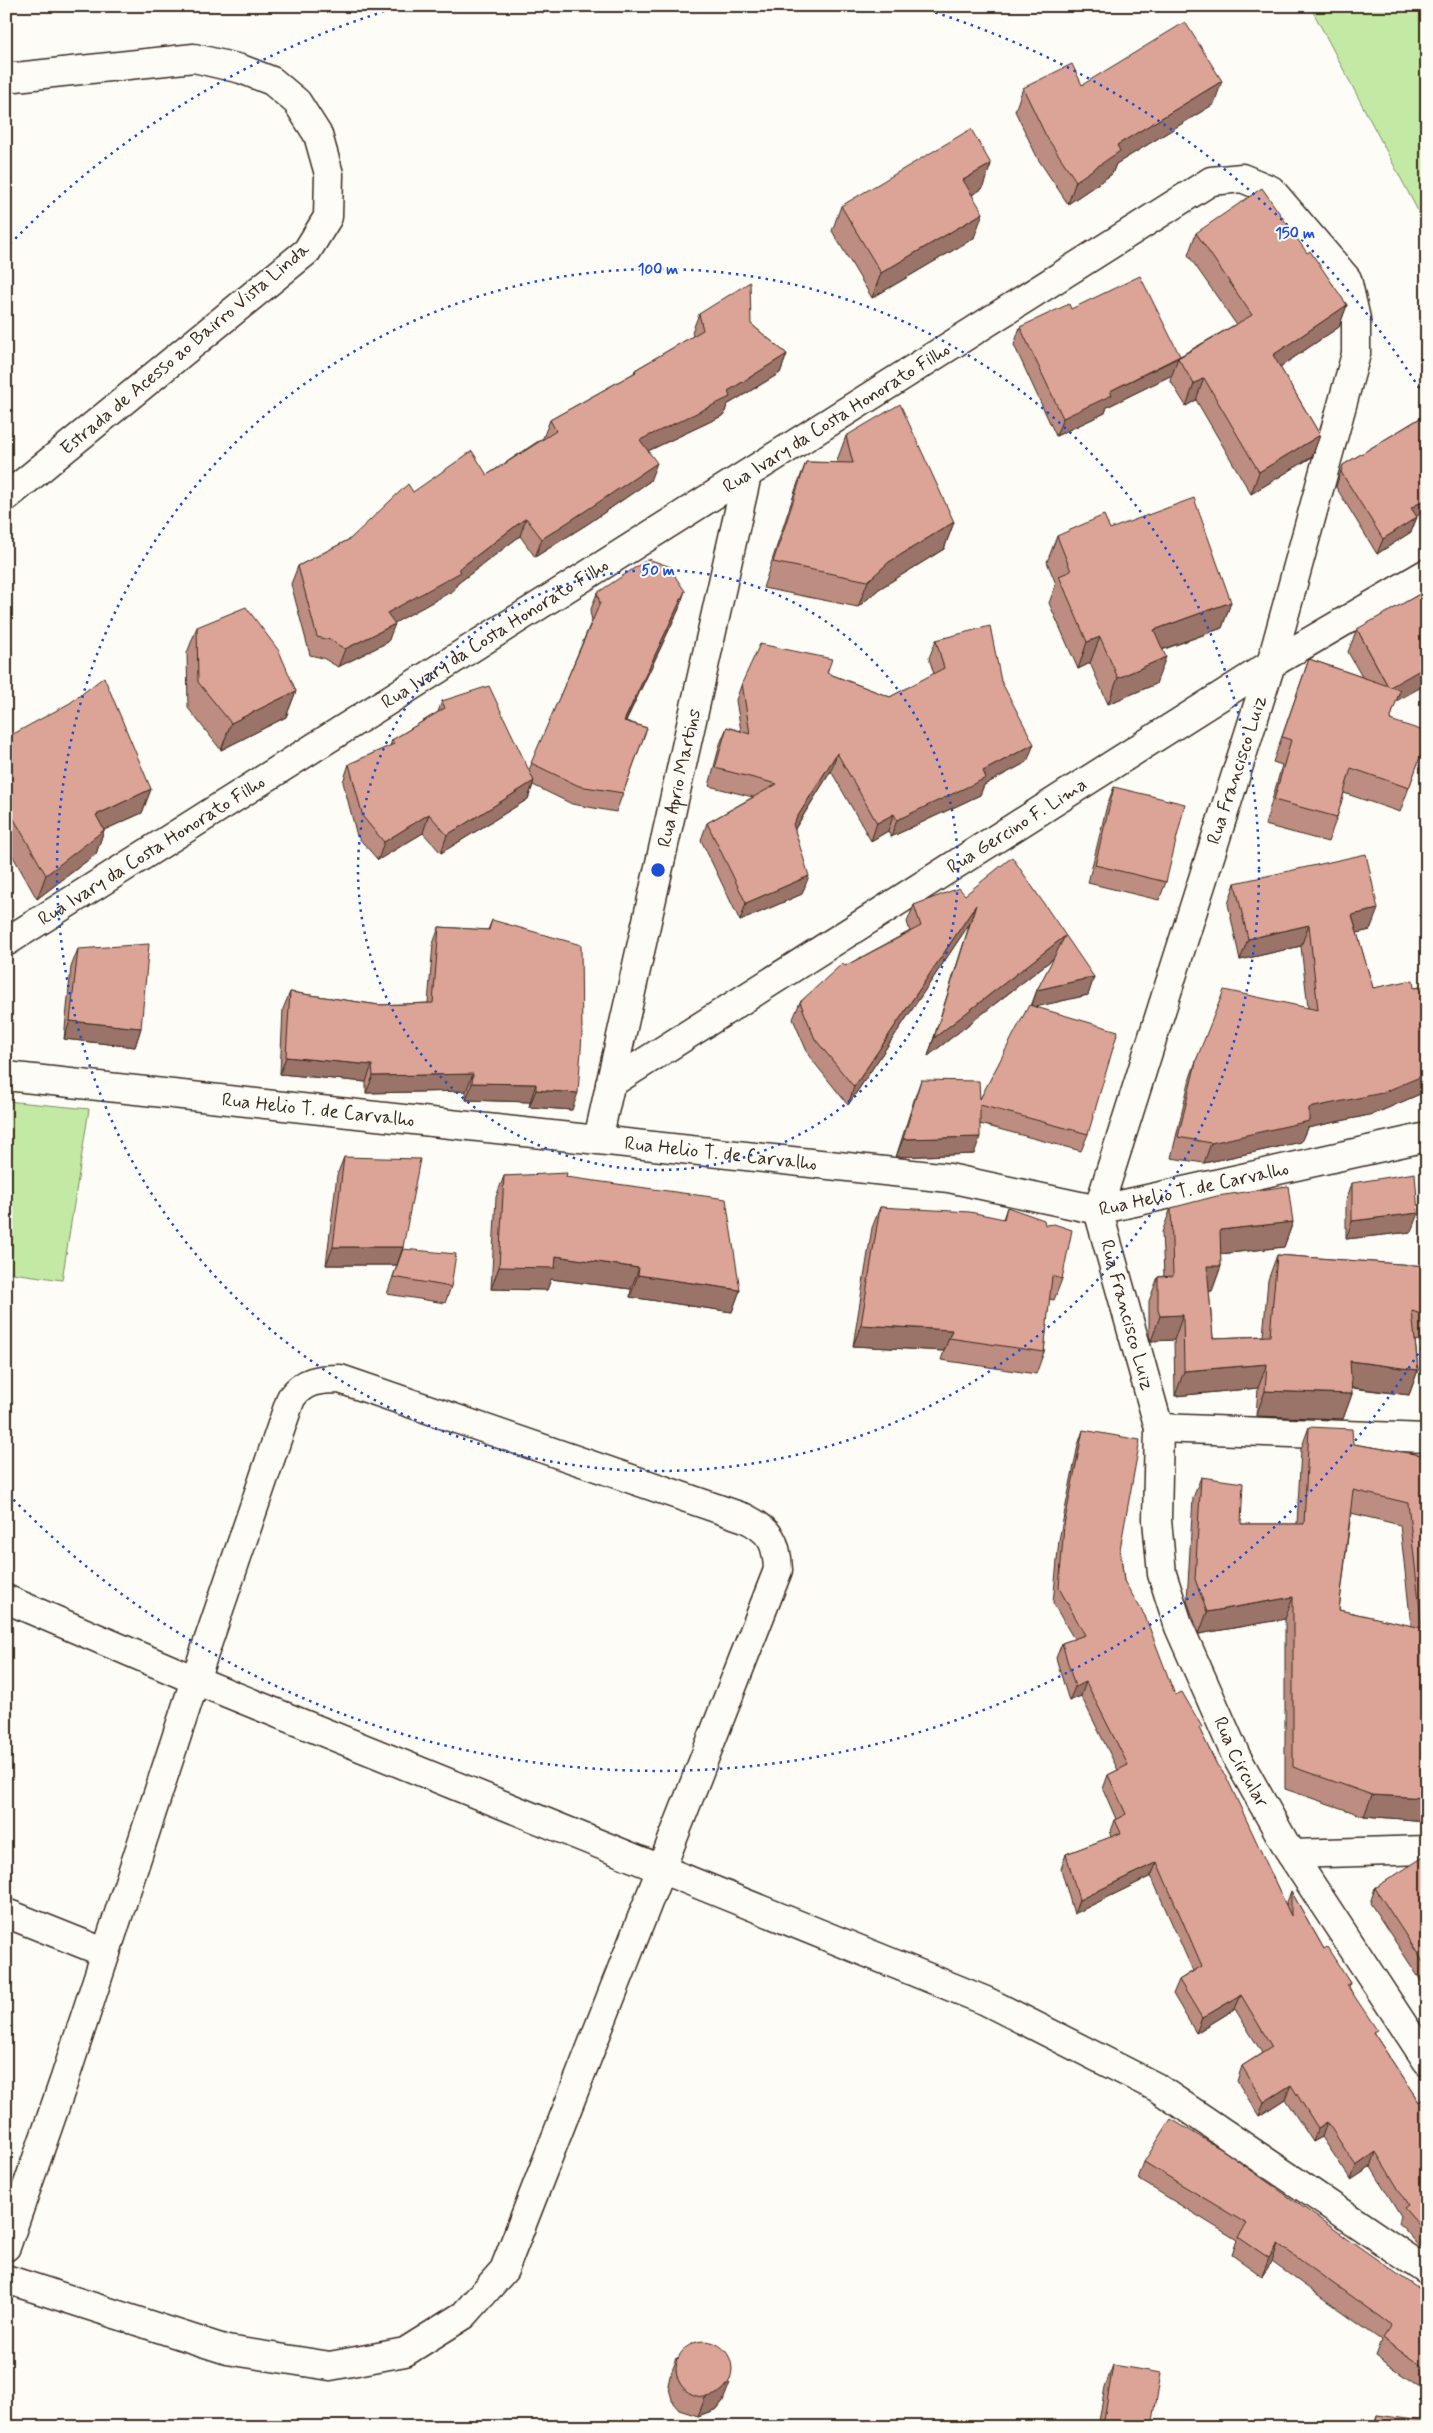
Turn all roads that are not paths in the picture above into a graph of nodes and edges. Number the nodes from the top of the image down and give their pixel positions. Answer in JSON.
{"nodes":[{"id":1,"x":6,"y":78,"type":"edge"},
{"id":2,"x":1211,"y":181,"type":"joint"},
{"id":3,"x":747,"y":475,"type":"junction"},
{"id":4,"x":6,"y":497,"type":"edge"},
{"id":5,"x":1427,"y":573,"type":"edge"},
{"id":6,"x":1271,"y":664,"type":"junction"},
{"id":7,"x":6,"y":942,"type":"edge"},
{"id":8,"x":6,"y":1076,"type":"edge"},
{"id":9,"x":610,"y":1084,"type":"junction"},
{"id":10,"x":1427,"y":1137,"type":"edge"},
{"id":11,"x":598,"y":1139,"type":"junction"},
{"id":12,"x":1098,"y":1210,"type":"junction"},
{"id":13,"x":1160,"y":1428,"type":"junction"},
{"id":14,"x":1427,"y":1438,"type":"edge"},
{"id":15,"x":6,"y":1599,"type":"edge"},
{"id":16,"x":195,"y":1680,"type":"junction"},
{"id":17,"x":1427,"y":1850,"type":"edge"},
{"id":18,"x":1291,"y":1854,"type":"junction"},
{"id":19,"x":662,"y":1870,"type":"junction"},
{"id":20,"x":6,"y":1913,"type":"edge"},
{"id":21,"x":106,"y":1953,"type":"junction"},
{"id":22,"x":1427,"y":2061,"type":"edge"},
{"id":23,"x":6,"y":2247,"type":"edge"},
{"id":24,"x":1427,"y":2271,"type":"edge"},
{"id":25,"x":6,"y":2279,"type":"edge"}],
"edges":[{"from":1,"to":4,"type":"street","name":"Estrada de Acesso ao Bairro Vista Linda"},
{"from":2,"to":3,"type":"street","name":"Rua Ivary da Costa Honorato Filho"},
{"from":2,"to":6,"type":"street","name":"Rua Francisco Luiz"},
{"from":3,"to":7,"type":"street","name":"Rua Ivary da Costa Honorato Filho"},
{"from":3,"to":9,"type":"street","name":"Rua Aprio Martins"},
{"from":5,"to":6,"type":"street","name":"Rua Gercino F. Lima"},
{"from":6,"to":9,"type":"street","name":"Rua Gercino F. Lima"},
{"from":6,"to":12,"type":"street","name":"Rua Francisco Luiz"},
{"from":8,"to":11,"type":"street","name":"Rua Helio T. de Carvalho"},
{"from":9,"to":11,"type":"street","name":"Rua Aprio Martins"},
{"from":10,"to":12,"type":"street","name":"Rua Helio T. de Carvalho"},
{"from":11,"to":12,"type":"street","name":"Rua Helio T. de Carvalho"},
{"from":12,"to":13,"type":"street","name":"Rua Francisco Luiz"},
{"from":13,"to":14,"type":"street"},
{"from":13,"to":18,"type":"street","name":"Rua Circular"},
{"from":15,"to":16,"type":"street"},
{"from":16,"to":19,"type":"street"},
{"from":16,"to":19,"type":"street"},
{"from":16,"to":21,"type":"street"},
{"from":17,"to":18,"type":"street"},
{"from":18,"to":22,"type":"street","name":"Rua Circular"},
{"from":19,"to":24,"type":"street"},
{"from":19,"to":25,"type":"street"},
{"from":20,"to":21,"type":"street"},
{"from":21,"to":23,"type":"street"}]}
